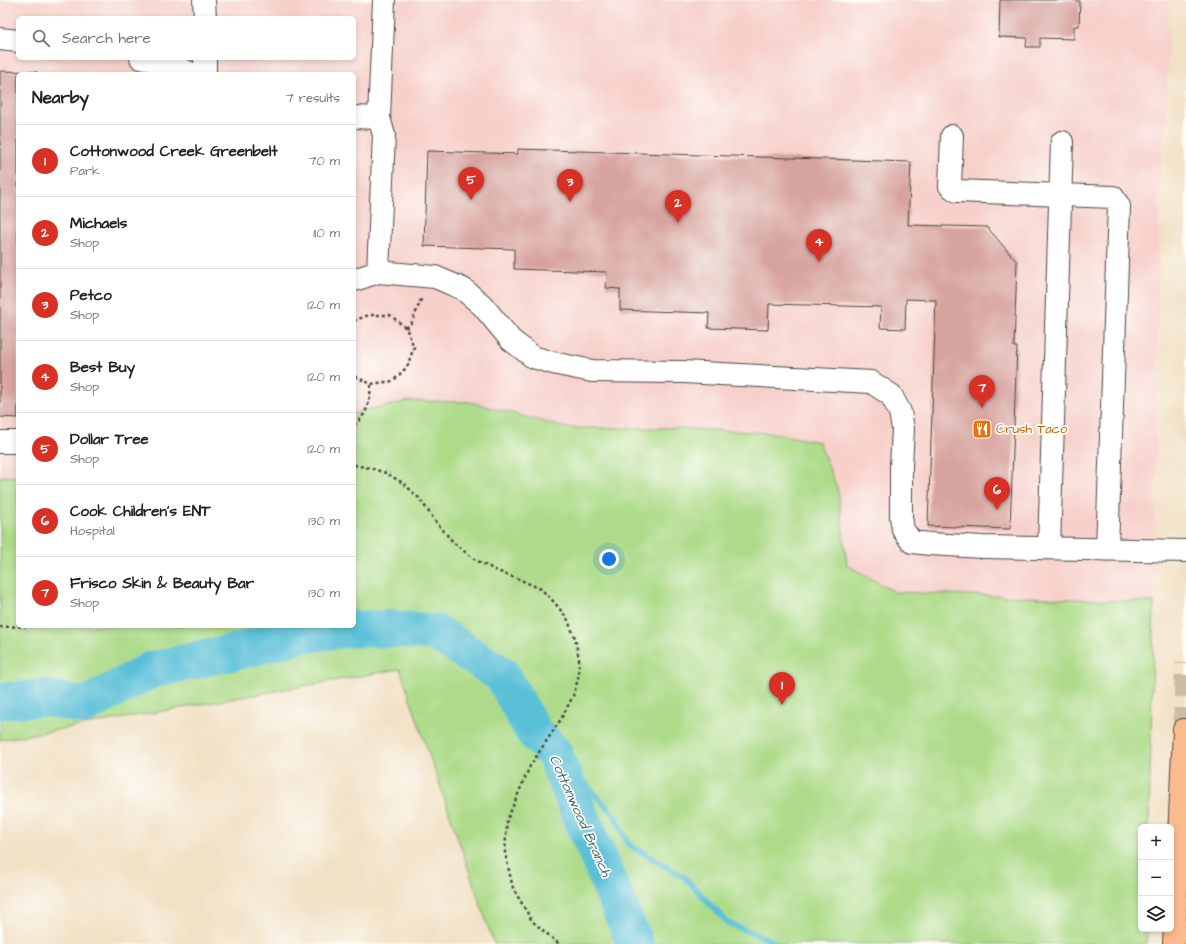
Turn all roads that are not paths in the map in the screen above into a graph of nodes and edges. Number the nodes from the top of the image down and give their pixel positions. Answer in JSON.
{"nodes":[{"id":1,"x":204,"y":0,"type":"edge"},
{"id":2,"x":384,"y":0,"type":"edge"},
{"id":3,"x":204,"y":16,"type":"edge"},
{"id":4,"x":0,"y":39,"type":"edge"},
{"id":5,"x":16,"y":41,"type":"edge"},
{"id":6,"x":148,"y":60,"type":"edge"},
{"id":7,"x":205,"y":60,"type":"edge"},
{"id":8,"x":187,"y":72,"type":"edge"},
{"id":9,"x":205,"y":72,"type":"edge"},
{"id":10,"x":356,"y":117,"type":"edge"},
{"id":11,"x":379,"y":118,"type":"junction"},
{"id":12,"x":952,"y":136,"type":"dead end"},
{"id":13,"x":1062,"y":142,"type":"dead end"},
{"id":14,"x":1060,"y":195,"type":"junction"},
{"id":15,"x":378,"y":272,"type":"junction"},
{"id":16,"x":356,"y":279,"type":"edge"},
{"id":17,"x":0,"y":442,"type":"edge"},
{"id":18,"x":16,"y":442,"type":"edge"},
{"id":19,"x":1049,"y":548,"type":"junction"},
{"id":20,"x":1107,"y":550,"type":"junction"},
{"id":21,"x":1186,"y":552,"type":"edge"},
{"id":22,"x":1185,"y":735,"type":"edge"},
{"id":23,"x":1174,"y":944,"type":"edge"}],
"edges":[{"from":1,"to":3,"type":"lane"},
{"from":2,"to":11,"type":"lane"},
{"from":4,"to":5,"type":"lane"},
{"from":6,"to":8,"type":"lane"},
{"from":7,"to":9,"type":"lane"},
{"from":10,"to":11,"type":"lane"},
{"from":11,"to":15,"type":"lane"},
{"from":12,"to":14,"type":"lane"},
{"from":13,"to":14,"type":"lane"},
{"from":14,"to":19,"type":"lane"},
{"from":14,"to":20,"type":"lane"},
{"from":15,"to":16,"type":"lane"},
{"from":15,"to":19,"type":"lane"},
{"from":17,"to":18,"type":"lane"},
{"from":19,"to":20,"type":"lane"},
{"from":20,"to":21,"type":"lane"},
{"from":22,"to":23,"type":"main road"}]}
